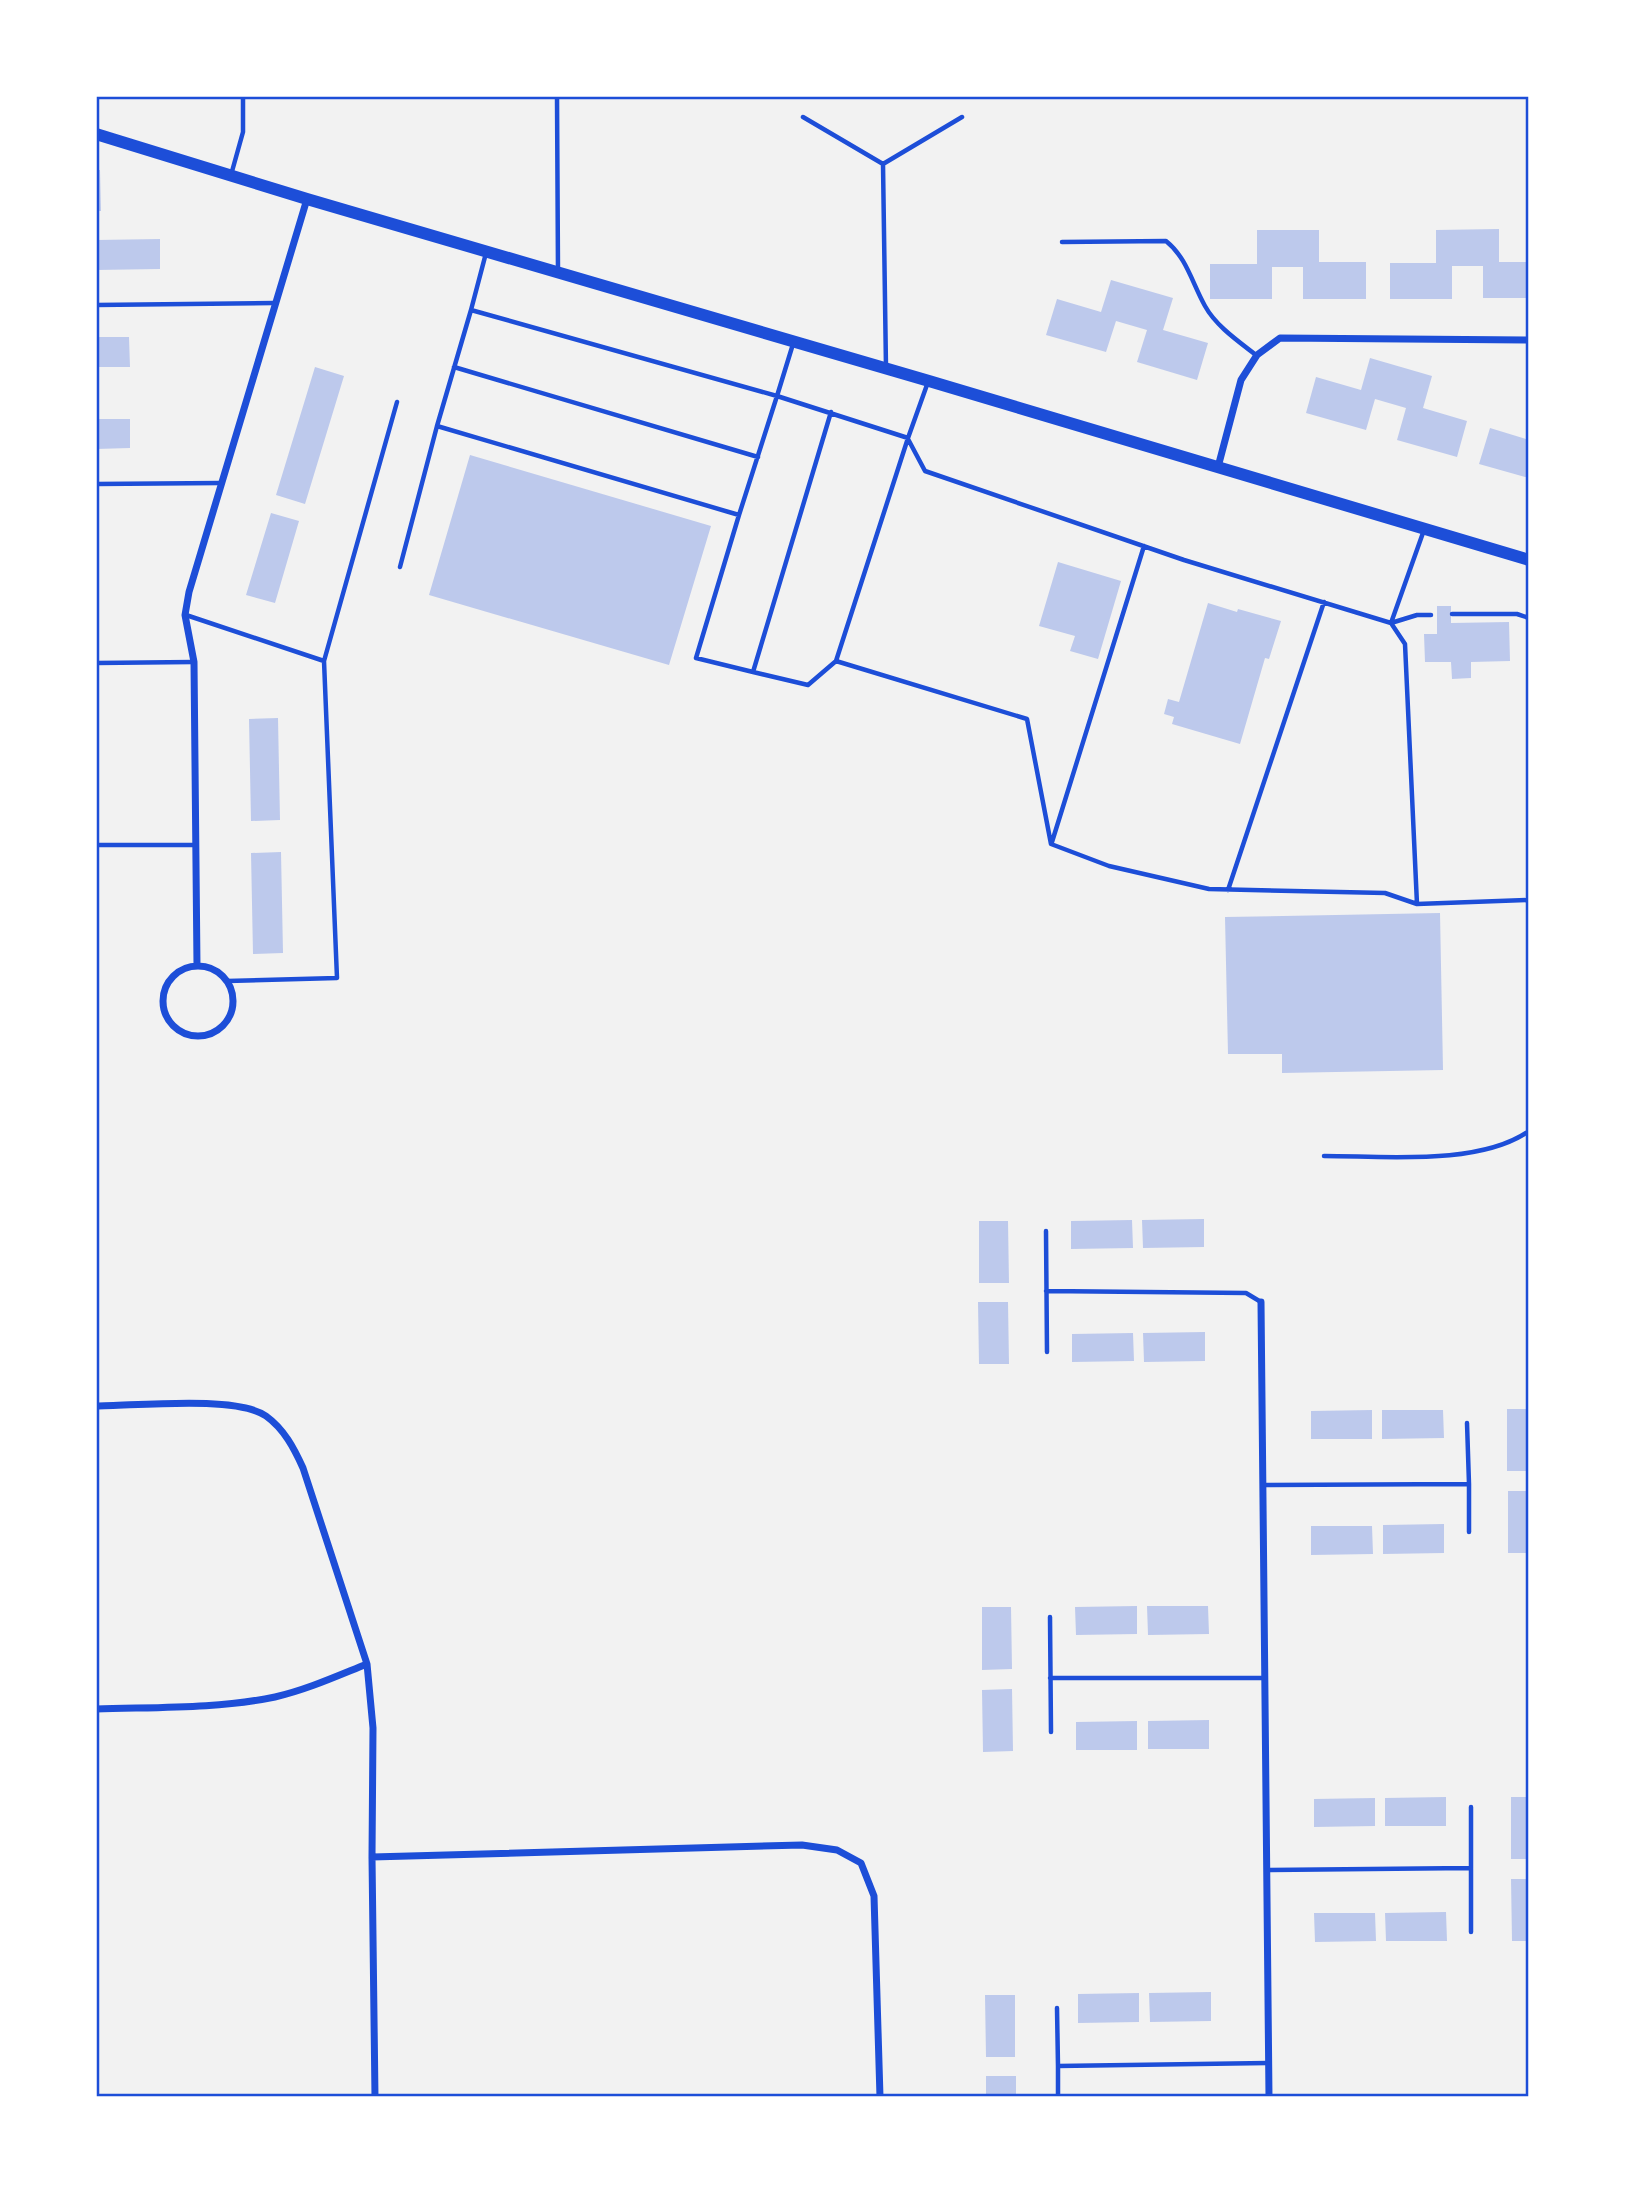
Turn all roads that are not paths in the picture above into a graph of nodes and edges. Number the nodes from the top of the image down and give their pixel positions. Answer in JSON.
{"nodes":[{"id":1,"x":243,"y":96,"type":"edge"},
{"id":2,"x":557,"y":96,"type":"edge"},
{"id":3,"x":803,"y":117,"type":"dead end"},
{"id":4,"x":962,"y":117,"type":"dead end"},
{"id":5,"x":96,"y":134,"type":"edge"},
{"id":6,"x":883,"y":163,"type":"junction"},
{"id":7,"x":231,"y":176,"type":"junction"},
{"id":8,"x":307,"y":199,"type":"junction"},
{"id":9,"x":1062,"y":242,"type":"dead end"},
{"id":10,"x":486,"y":252,"type":"junction"},
{"id":11,"x":558,"y":273,"type":"junction"},
{"id":12,"x":274,"y":303,"type":"junction"},
{"id":13,"x":96,"y":305,"type":"edge"},
{"id":14,"x":471,"y":310,"type":"junction"},
{"id":15,"x":1529,"y":340,"type":"edge"},
{"id":16,"x":793,"y":342,"type":"junction"},
{"id":17,"x":1257,"y":355,"type":"junction"},
{"id":18,"x":454,"y":368,"type":"junction"},
{"id":19,"x":886,"y":369,"type":"junction"},
{"id":20,"x":929,"y":381,"type":"junction"},
{"id":21,"x":777,"y":396,"type":"junction"},
{"id":22,"x":397,"y":402,"type":"dead end"},
{"id":23,"x":831,"y":412,"type":"junction"},
{"id":24,"x":437,"y":426,"type":"junction"},
{"id":25,"x":908,"y":438,"type":"junction"},
{"id":26,"x":758,"y":457,"type":"junction"},
{"id":27,"x":1218,"y":467,"type":"junction"},
{"id":28,"x":221,"y":483,"type":"junction"},
{"id":29,"x":96,"y":484,"type":"edge"},
{"id":30,"x":739,"y":515,"type":"junction"},
{"id":31,"x":1424,"y":529,"type":"junction"},
{"id":32,"x":1144,"y":545,"type":"junction"},
{"id":33,"x":1529,"y":560,"type":"edge"},
{"id":34,"x":400,"y":567,"type":"dead end"},
{"id":35,"x":1324,"y":602,"type":"junction"},
{"id":36,"x":1452,"y":614,"type":"dead end"},
{"id":37,"x":185,"y":615,"type":"junction"},
{"id":38,"x":1432,"y":615,"type":"dead end"},
{"id":39,"x":1529,"y":618,"type":"edge"},
{"id":40,"x":1391,"y":623,"type":"junction"},
{"id":41,"x":324,"y":661,"type":"junction"},
{"id":42,"x":836,"y":661,"type":"junction"},
{"id":43,"x":194,"y":662,"type":"junction"},
{"id":44,"x":96,"y":663,"type":"edge"},
{"id":45,"x":753,"y":672,"type":"junction"},
{"id":46,"x":1051,"y":844,"type":"junction"},
{"id":47,"x":96,"y":845,"type":"edge"},
{"id":48,"x":195,"y":845,"type":"junction"},
{"id":49,"x":1228,"y":890,"type":"junction"},
{"id":50,"x":1529,"y":900,"type":"edge"},
{"id":51,"x":1417,"y":904,"type":"junction"},
{"id":52,"x":197,"y":966,"type":"junction"},
{"id":53,"x":227,"y":981,"type":"junction"},
{"id":54,"x":1529,"y":1131,"type":"edge"},
{"id":55,"x":1324,"y":1156,"type":"dead end"},
{"id":56,"x":1046,"y":1231,"type":"dead end"},
{"id":57,"x":1046,"y":1291,"type":"junction"},
{"id":58,"x":1261,"y":1302,"type":"joint"},
{"id":59,"x":1046,"y":1352,"type":"dead end"},
{"id":60,"x":96,"y":1406,"type":"edge"},
{"id":61,"x":1467,"y":1423,"type":"dead end"},
{"id":62,"x":1469,"y":1484,"type":"junction"},
{"id":63,"x":1263,"y":1485,"type":"junction"},
{"id":64,"x":1469,"y":1532,"type":"dead end"},
{"id":65,"x":1050,"y":1617,"type":"dead end"},
{"id":66,"x":367,"y":1664,"type":"junction"},
{"id":67,"x":1050,"y":1678,"type":"junction"},
{"id":68,"x":1265,"y":1678,"type":"junction"},
{"id":69,"x":96,"y":1709,"type":"edge"},
{"id":70,"x":1051,"y":1732,"type":"dead end"},
{"id":71,"x":1471,"y":1807,"type":"dead end"},
{"id":72,"x":372,"y":1857,"type":"junction"},
{"id":73,"x":1471,"y":1868,"type":"junction"},
{"id":74,"x":1266,"y":1870,"type":"junction"},
{"id":75,"x":1471,"y":1932,"type":"dead end"},
{"id":76,"x":1057,"y":2008,"type":"dead end"},
{"id":77,"x":1268,"y":2063,"type":"junction"},
{"id":78,"x":1058,"y":2066,"type":"junction"},
{"id":79,"x":376,"y":2097,"type":"edge"},
{"id":80,"x":880,"y":2097,"type":"edge"},
{"id":81,"x":1058,"y":2097,"type":"edge"},
{"id":82,"x":1269,"y":2097,"type":"edge"}],
"edges":[{"from":1,"to":7,"type":"lane"},
{"from":2,"to":11,"type":"lane"},
{"from":3,"to":6,"type":"lane"},
{"from":4,"to":6,"type":"lane"},
{"from":5,"to":7,"type":"main road"},
{"from":6,"to":19,"type":"lane"},
{"from":7,"to":8,"type":"main road"},
{"from":8,"to":10,"type":"main road"},
{"from":8,"to":12,"type":"street"},
{"from":9,"to":17,"type":"lane"},
{"from":10,"to":11,"type":"main road"},
{"from":10,"to":14,"type":"lane"},
{"from":11,"to":16,"type":"main road"},
{"from":12,"to":13,"type":"lane"},
{"from":12,"to":28,"type":"street"},
{"from":14,"to":18,"type":"lane"},
{"from":14,"to":21,"type":"lane"},
{"from":15,"to":17,"type":"street"},
{"from":16,"to":19,"type":"main road"},
{"from":16,"to":21,"type":"lane"},
{"from":17,"to":27,"type":"street"},
{"from":18,"to":24,"type":"lane"},
{"from":18,"to":26,"type":"lane"},
{"from":19,"to":20,"type":"main road"},
{"from":20,"to":25,"type":"lane"},
{"from":20,"to":27,"type":"main road"},
{"from":21,"to":23,"type":"lane"},
{"from":21,"to":26,"type":"lane"},
{"from":22,"to":41,"type":"lane"},
{"from":23,"to":25,"type":"lane"},
{"from":23,"to":45,"type":"lane"},
{"from":24,"to":30,"type":"lane"},
{"from":24,"to":34,"type":"lane"},
{"from":25,"to":32,"type":"lane"},
{"from":25,"to":42,"type":"lane"},
{"from":26,"to":30,"type":"lane"},
{"from":27,"to":31,"type":"main road"},
{"from":28,"to":29,"type":"lane"},
{"from":28,"to":37,"type":"street"},
{"from":30,"to":45,"type":"lane"},
{"from":31,"to":33,"type":"main road"},
{"from":31,"to":40,"type":"lane"},
{"from":32,"to":35,"type":"lane"},
{"from":32,"to":46,"type":"lane"},
{"from":35,"to":40,"type":"lane"},
{"from":35,"to":49,"type":"lane"},
{"from":36,"to":39,"type":"lane"},
{"from":37,"to":41,"type":"lane"},
{"from":37,"to":43,"type":"street"},
{"from":38,"to":40,"type":"lane"},
{"from":40,"to":51,"type":"lane"},
{"from":41,"to":53,"type":"lane"},
{"from":42,"to":45,"type":"lane"},
{"from":42,"to":46,"type":"lane"},
{"from":43,"to":44,"type":"lane"},
{"from":43,"to":48,"type":"street"},
{"from":46,"to":49,"type":"lane"},
{"from":47,"to":48,"type":"lane"},
{"from":48,"to":52,"type":"street"},
{"from":49,"to":51,"type":"lane"},
{"from":50,"to":51,"type":"lane"},
{"from":52,"to":53,"type":"street"},
{"from":52,"to":53,"type":"street"},
{"from":54,"to":55,"type":"lane"},
{"from":56,"to":57,"type":"lane"},
{"from":57,"to":58,"type":"lane"},
{"from":57,"to":59,"type":"lane"},
{"from":58,"to":63,"type":"street"},
{"from":60,"to":66,"type":"street"},
{"from":61,"to":62,"type":"lane"},
{"from":62,"to":63,"type":"lane"},
{"from":62,"to":64,"type":"lane"},
{"from":63,"to":68,"type":"street"},
{"from":65,"to":67,"type":"lane"},
{"from":66,"to":69,"type":"street"},
{"from":66,"to":72,"type":"street"},
{"from":67,"to":68,"type":"lane"},
{"from":67,"to":70,"type":"lane"},
{"from":68,"to":74,"type":"street"},
{"from":71,"to":73,"type":"lane"},
{"from":72,"to":79,"type":"street"},
{"from":72,"to":80,"type":"street"},
{"from":73,"to":74,"type":"lane"},
{"from":73,"to":75,"type":"lane"},
{"from":74,"to":77,"type":"street"},
{"from":76,"to":78,"type":"lane"},
{"from":77,"to":78,"type":"lane"},
{"from":77,"to":82,"type":"street"},
{"from":78,"to":81,"type":"lane"}]}
